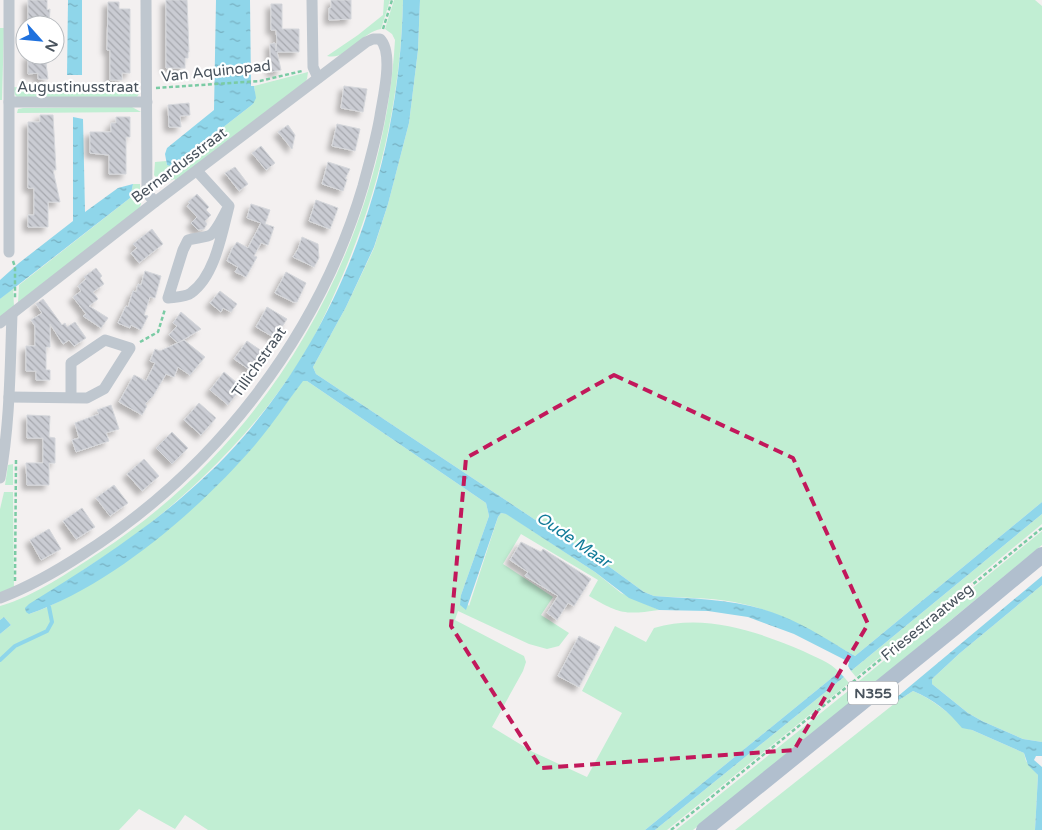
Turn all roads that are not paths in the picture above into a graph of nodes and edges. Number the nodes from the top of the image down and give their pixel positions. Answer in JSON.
{"nodes":[{"id":1,"x":9,"y":0,"type":"edge"},
{"id":2,"x":146,"y":0,"type":"edge"},
{"id":3,"x":312,"y":0,"type":"edge"},
{"id":4,"x":380,"y":39,"type":"joint"},
{"id":5,"x":318,"y":78,"type":"junction"},
{"id":6,"x":9,"y":102,"type":"junction"},
{"id":7,"x":147,"y":102,"type":"junction"},
{"id":8,"x":197,"y":171,"type":"junction"},
{"id":9,"x":4,"y":175,"type":"edge"},
{"id":10,"x":155,"y":202,"type":"junction"},
{"id":11,"x":229,"y":206,"type":"junction"},
{"id":12,"x":9,"y":252,"type":"dead end"},
{"id":13,"x":12,"y":314,"type":"junction"},
{"id":14,"x":0,"y":323,"type":"edge"},
{"id":15,"x":9,"y":397,"type":"junction"},
{"id":16,"x":70,"y":398,"type":"junction"},
{"id":17,"x":0,"y":478,"type":"edge"},
{"id":18,"x":1042,"y":555,"type":"edge"},
{"id":19,"x":0,"y":598,"type":"edge"},
{"id":20,"x":704,"y":830,"type":"edge"}],
"edges":[{"from":1,"to":6,"type":"street"},
{"from":2,"to":7,"type":"street","name":"Augustinusstraat"},
{"from":3,"to":5,"type":"street"},
{"from":4,"to":5,"type":"street","name":"Bernardusstraat"},
{"from":4,"to":19,"type":"street","name":"Tillichstraat"},
{"from":5,"to":8,"type":"street","name":"Bernardusstraat"},
{"from":6,"to":7,"type":"street","name":"Augustinusstraat"},
{"from":6,"to":9,"type":"street"},
{"from":7,"to":10,"type":"street","name":"Augustinusstraat"},
{"from":8,"to":10,"type":"street","name":"Bernardusstraat"},
{"from":8,"to":11,"type":"street"},
{"from":9,"to":12,"type":"street"},
{"from":10,"to":13,"type":"street","name":"Bernardusstraat"},
{"from":11,"to":11,"type":"street"},
{"from":13,"to":14,"type":"street","name":"Bernardusstraat"},
{"from":13,"to":15,"type":"street"},
{"from":15,"to":16,"type":"street"},
{"from":15,"to":17,"type":"street"},
{"from":16,"to":16,"type":"street"},
{"from":18,"to":20,"type":"main road","name":"Friesestraatweg","number":"N355"}]}
